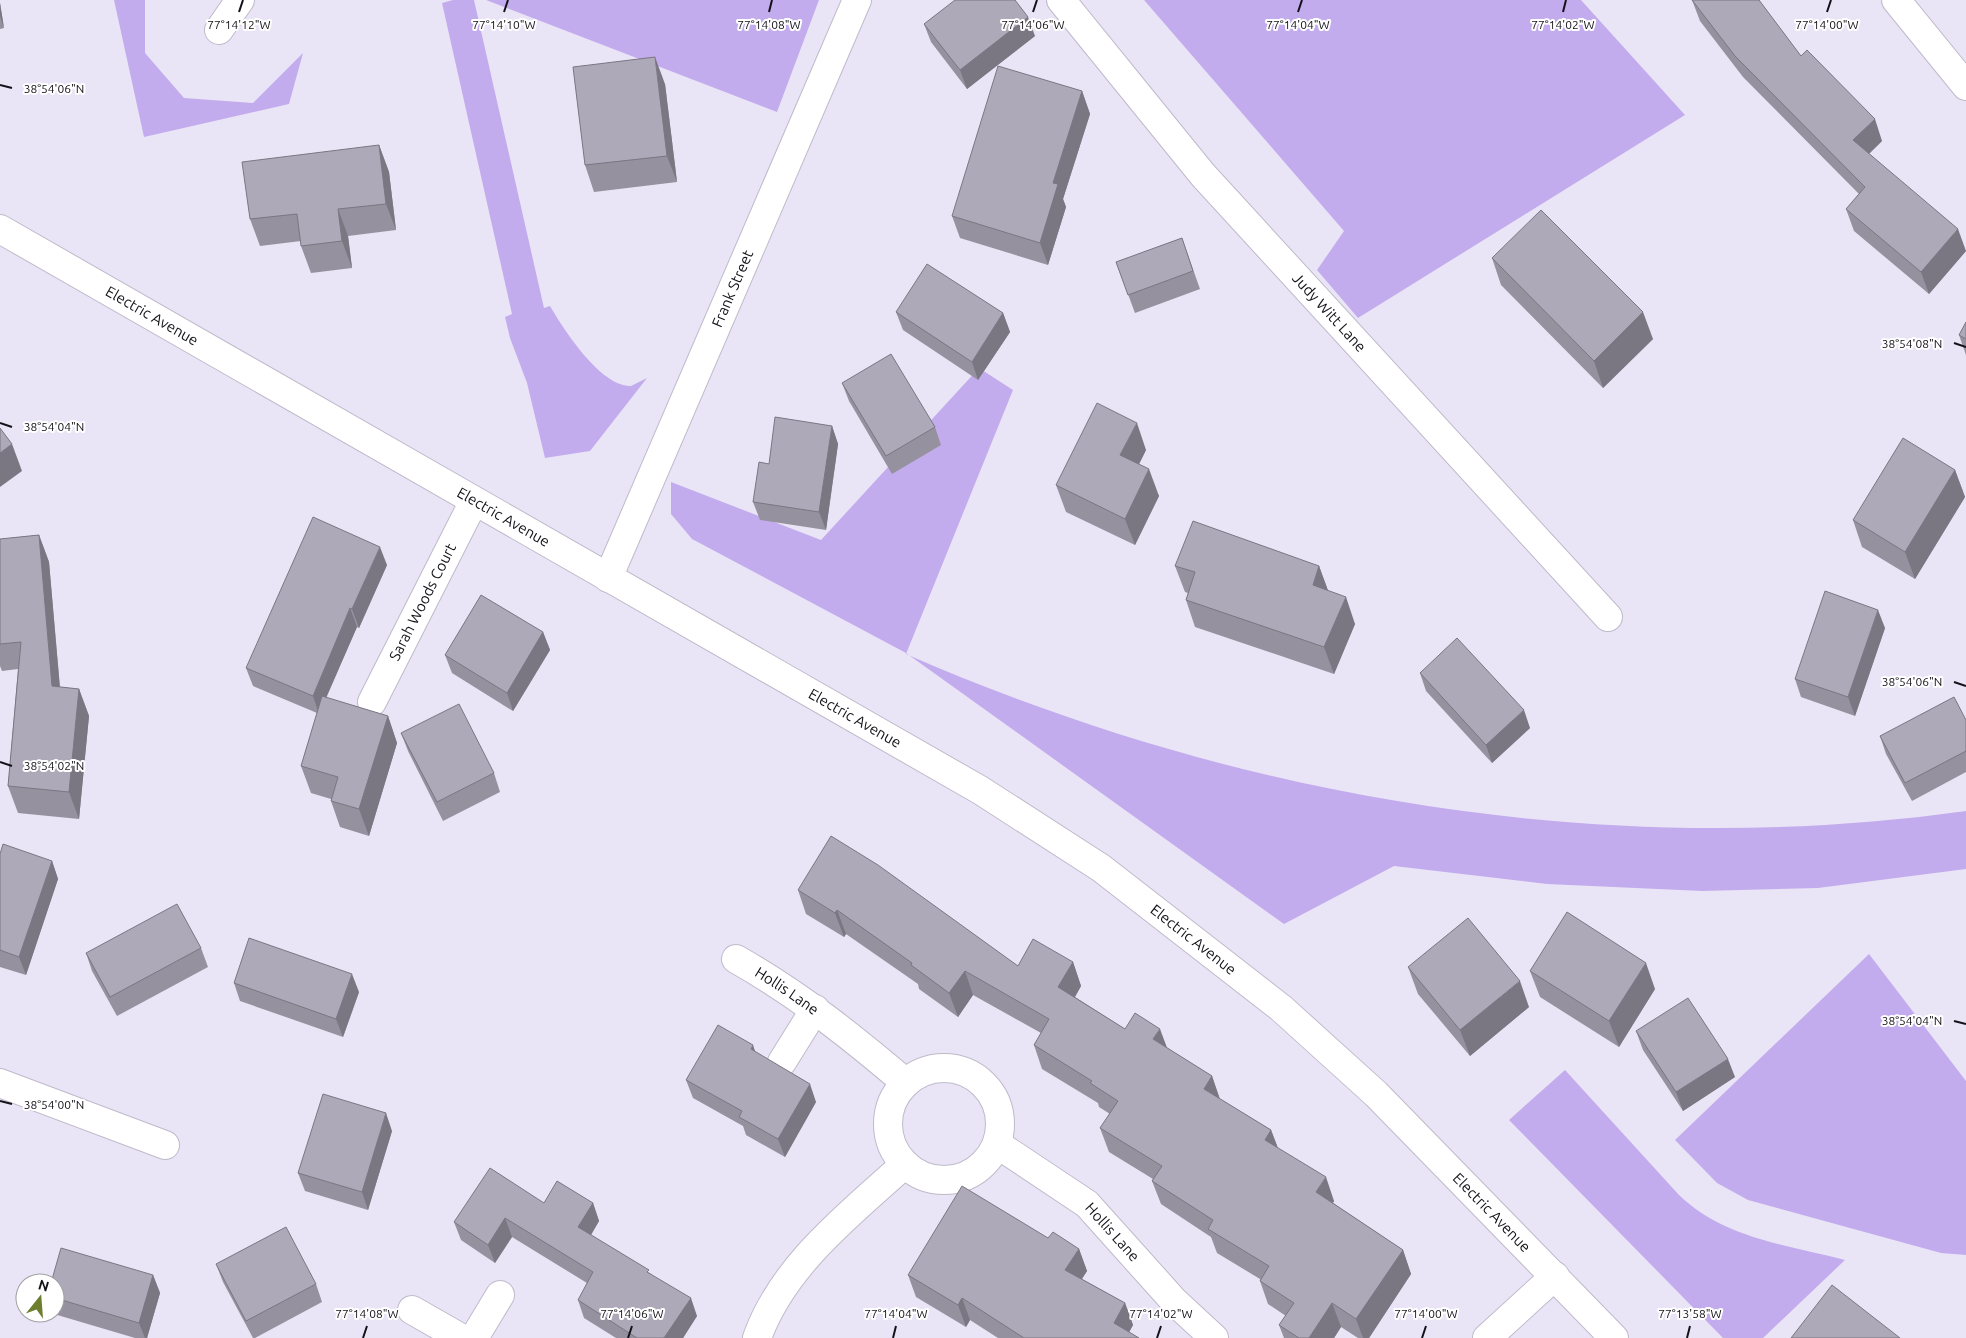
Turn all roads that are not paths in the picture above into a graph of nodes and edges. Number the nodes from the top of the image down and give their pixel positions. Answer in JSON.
{"nodes":[{"id":1,"x":240,"y":0,"type":"edge"},
{"id":2,"x":857,"y":0,"type":"edge"},
{"id":3,"x":1061,"y":0,"type":"edge"},
{"id":4,"x":1896,"y":0,"type":"edge"},
{"id":5,"x":220,"y":30,"type":"dead end"},
{"id":6,"x":1966,"y":86,"type":"edge"},
{"id":7,"x":0,"y":229,"type":"edge"},
{"id":8,"x":474,"y":501,"type":"junction"},
{"id":9,"x":608,"y":578,"type":"junction"},
{"id":10,"x":1608,"y":617,"type":"dead end"},
{"id":11,"x":372,"y":702,"type":"dead end"},
{"id":12,"x":736,"y":959,"type":"dead end"},
{"id":13,"x":815,"y":1009,"type":"junction"},
{"id":14,"x":782,"y":1062,"type":"dead end"},
{"id":15,"x":0,"y":1083,"type":"edge"},
{"id":16,"x":906,"y":1083,"type":"junction"},
{"id":17,"x":997,"y":1144,"type":"junction"},
{"id":18,"x":165,"y":1145,"type":"dead end"},
{"id":19,"x":905,"y":1164,"type":"junction"},
{"id":20,"x":1555,"y":1276,"type":"junction"},
{"id":21,"x":500,"y":1295,"type":"dead end"},
{"id":22,"x":412,"y":1310,"type":"dead end"},
{"id":23,"x":461,"y":1338,"type":"edge"},
{"id":24,"x":474,"y":1338,"type":"edge"},
{"id":25,"x":757,"y":1338,"type":"edge"},
{"id":26,"x":1214,"y":1338,"type":"edge"},
{"id":27,"x":1487,"y":1338,"type":"edge"},
{"id":28,"x":1614,"y":1338,"type":"edge"}],
"edges":[{"from":1,"to":5,"type":"street"},
{"from":2,"to":9,"type":"street","name":"Frank Street"},
{"from":3,"to":10,"type":"street","name":"Judy Witt Lane"},
{"from":4,"to":6,"type":"street"},
{"from":7,"to":8,"type":"street","name":"Electric Avenue"},
{"from":8,"to":9,"type":"street","name":"Electric Avenue"},
{"from":8,"to":11,"type":"street","name":"Sarah Woods Court"},
{"from":9,"to":20,"type":"street","name":"Electric Avenue"},
{"from":12,"to":13,"type":"street","name":"Hollis Lane"},
{"from":13,"to":14,"type":"street"},
{"from":13,"to":16,"type":"street","name":"Hollis Lane"},
{"from":15,"to":18,"type":"street"},
{"from":16,"to":17,"type":"street"},
{"from":16,"to":19,"type":"street"},
{"from":17,"to":19,"type":"street"},
{"from":17,"to":26,"type":"street","name":"Hollis Lane"},
{"from":19,"to":25,"type":"street"},
{"from":20,"to":27,"type":"street"},
{"from":20,"to":28,"type":"street","name":"Electric Avenue"},
{"from":21,"to":24,"type":"street"},
{"from":22,"to":23,"type":"street"}]}
